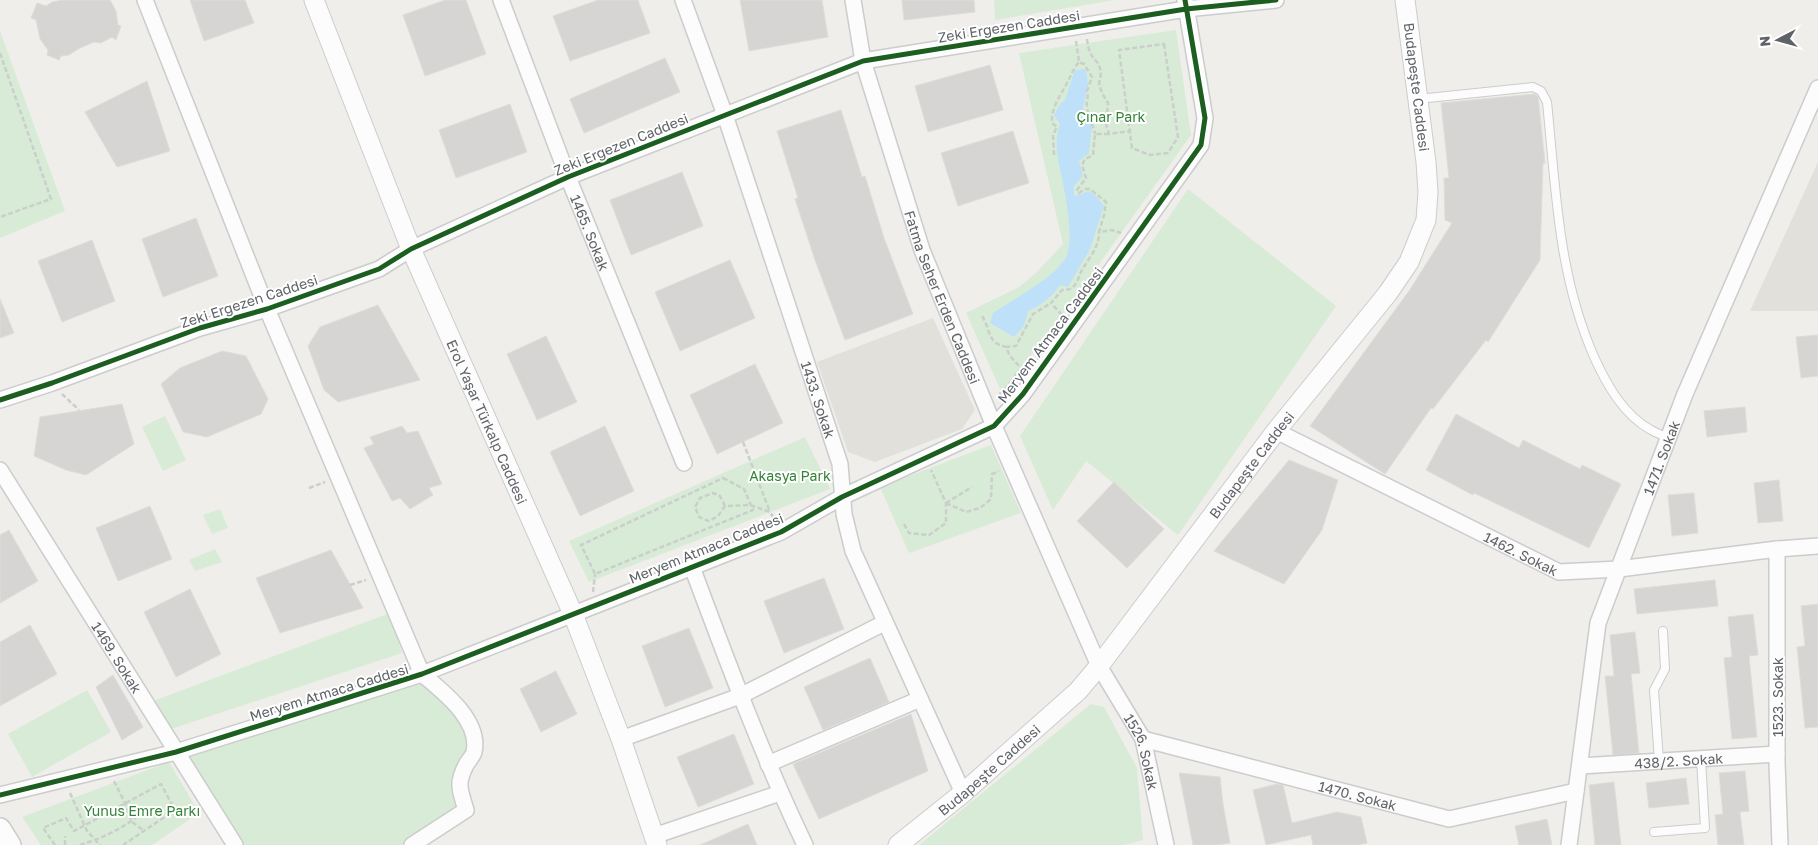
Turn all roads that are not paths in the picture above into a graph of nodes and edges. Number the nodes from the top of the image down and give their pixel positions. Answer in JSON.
{"nodes":[{"id":1,"x":145,"y":0,"type":"edge"},
{"id":2,"x":314,"y":0,"type":"edge"},
{"id":3,"x":501,"y":0,"type":"edge"},
{"id":4,"x":683,"y":0,"type":"edge"},
{"id":5,"x":852,"y":0,"type":"edge"},
{"id":6,"x":1276,"y":0,"type":"edge"},
{"id":7,"x":1405,"y":0,"type":"edge"},
{"id":8,"x":1186,"y":5,"type":"edge"},
{"id":9,"x":863,"y":61,"type":"junction"},
{"id":10,"x":1818,"y":88,"type":"edge"},
{"id":11,"x":1418,"y":99,"type":"junction"},
{"id":12,"x":725,"y":115,"type":"junction"},
{"id":13,"x":568,"y":177,"type":"junction"},
{"id":14,"x":411,"y":249,"type":"junction"},
{"id":15,"x":267,"y":309,"type":"junction"},
{"id":16,"x":0,"y":400,"type":"edge"},
{"id":17,"x":994,"y":426,"type":"junction"},
{"id":18,"x":1276,"y":431,"type":"junction"},
{"id":19,"x":1669,"y":438,"type":"junction"},
{"id":20,"x":684,"y":463,"type":"dead end"},
{"id":21,"x":0,"y":470,"type":"edge"},
{"id":22,"x":842,"y":497,"type":"junction"},
{"id":23,"x":1818,"y":546,"type":"edge"},
{"id":24,"x":1777,"y":549,"type":"junction"},
{"id":25,"x":692,"y":567,"type":"junction"},
{"id":26,"x":1619,"y":569,"type":"junction"},
{"id":27,"x":573,"y":614,"type":"junction"},
{"id":28,"x":884,"y":623,"type":"junction"},
{"id":29,"x":1663,"y":631,"type":"dead end"},
{"id":30,"x":1099,"y":666,"type":"junction"},
{"id":31,"x":422,"y":674,"type":"junction"},
{"id":32,"x":740,"y":696,"type":"junction"},
{"id":33,"x":920,"y":699,"type":"junction"},
{"id":34,"x":621,"y":739,"type":"junction"},
{"id":35,"x":1143,"y":739,"type":"junction"},
{"id":36,"x":176,"y":752,"type":"junction"},
{"id":37,"x":1777,"y":754,"type":"junction"},
{"id":38,"x":1701,"y":759,"type":"junction"},
{"id":39,"x":1659,"y":762,"type":"junction"},
{"id":40,"x":768,"y":764,"type":"junction"},
{"id":41,"x":1580,"y":766,"type":"junction"},
{"id":42,"x":1576,"y":791,"type":"junction"},
{"id":43,"x":780,"y":793,"type":"junction"},
{"id":44,"x":963,"y":793,"type":"junction"},
{"id":45,"x":0,"y":795,"type":"edge"},
{"id":46,"x":0,"y":829,"type":"edge"},
{"id":47,"x":1654,"y":832,"type":"dead end"},
{"id":48,"x":655,"y":840,"type":"edge"},
{"id":49,"x":10,"y":845,"type":"edge"},
{"id":50,"x":235,"y":845,"type":"edge"},
{"id":51,"x":412,"y":845,"type":"edge"},
{"id":52,"x":805,"y":845,"type":"edge"},
{"id":53,"x":898,"y":845,"type":"edge"},
{"id":54,"x":1166,"y":845,"type":"edge"},
{"id":55,"x":1569,"y":845,"type":"edge"},
{"id":56,"x":1780,"y":845,"type":"edge"}],
"edges":[{"from":1,"to":15,"type":"street"},
{"from":2,"to":14,"type":"street","name":"Erol Yaşar Türkalp Caddesi"},
{"from":3,"to":13,"type":"street","name":"1465. Sokak"},
{"from":4,"to":12,"type":"street","name":"1433. Sokak"},
{"from":5,"to":9,"type":"street","name":"Fatma Seher Erden Caddesi"},
{"from":6,"to":8,"type":"street","name":"Zeki Ergezen Caddesi"},
{"from":7,"to":11,"type":"street","name":"Budapeşte Caddesi"},
{"from":8,"to":9,"type":"street","name":"Zeki Ergezen Caddesi"},
{"from":8,"to":17,"type":"street","name":"Meryem Atmaca Caddesi"},
{"from":9,"to":12,"type":"street","name":"Zeki Ergezen Caddesi"},
{"from":9,"to":17,"type":"street","name":"Fatma Seher Erden Caddesi"},
{"from":10,"to":19,"type":"street","name":"1471. Sokak"},
{"from":11,"to":18,"type":"street","name":"Budapeşte Caddesi"},
{"from":11,"to":19,"type":"lane"},
{"from":12,"to":13,"type":"street","name":"Zeki Ergezen Caddesi"},
{"from":12,"to":22,"type":"street","name":"1433. Sokak"},
{"from":13,"to":14,"type":"street","name":"Zeki Ergezen Caddesi"},
{"from":13,"to":20,"type":"street","name":"1465. Sokak"},
{"from":14,"to":15,"type":"street","name":"Zeki Ergezen Caddesi"},
{"from":14,"to":27,"type":"street","name":"Erol Yaşar Türkalp Caddesi"},
{"from":15,"to":16,"type":"street","name":"Zeki Ergezen Caddesi"},
{"from":15,"to":31,"type":"street"},
{"from":17,"to":22,"type":"street","name":"Meryem Atmaca Caddesi"},
{"from":17,"to":30,"type":"street","name":"Fatma Seher Erden Caddesi"},
{"from":18,"to":26,"type":"street","name":"1462. Sokak"},
{"from":18,"to":30,"type":"street","name":"Budapeşte Caddesi"},
{"from":19,"to":26,"type":"street","name":"1471. Sokak"},
{"from":21,"to":36,"type":"street","name":"1469. Sokak"},
{"from":22,"to":25,"type":"street","name":"Meryem Atmaca Caddesi"},
{"from":22,"to":28,"type":"street","name":"1433. Sokak"},
{"from":23,"to":24,"type":"street","name":"1462. Sokak"},
{"from":24,"to":26,"type":"street","name":"1462. Sokak"},
{"from":24,"to":37,"type":"street","name":"1523. Sokak"},
{"from":25,"to":27,"type":"street","name":"Meryem Atmaca Caddesi"},
{"from":25,"to":32,"type":"street"},
{"from":26,"to":41,"type":"street","name":"1471. Sokak"},
{"from":27,"to":31,"type":"street","name":"Meryem Atmaca Caddesi"},
{"from":27,"to":34,"type":"street","name":"Erol Yaşar Türkalp Caddesi"},
{"from":28,"to":32,"type":"street"},
{"from":28,"to":33,"type":"street","name":"1433. Sokak"},
{"from":29,"to":39,"type":"lane"},
{"from":30,"to":35,"type":"street","name":"1526. Sokak"},
{"from":30,"to":44,"type":"street","name":"Budapeşte Caddesi"},
{"from":31,"to":36,"type":"street","name":"Meryem Atmaca Caddesi"},
{"from":31,"to":51,"type":"street"},
{"from":32,"to":34,"type":"street"},
{"from":32,"to":40,"type":"street"},
{"from":33,"to":40,"type":"street"},
{"from":33,"to":44,"type":"street","name":"1433. Sokak"},
{"from":34,"to":48,"type":"street","name":"Erol Yaşar Türkalp Caddesi"},
{"from":35,"to":42,"type":"street","name":"1470. Sokak"},
{"from":35,"to":54,"type":"street","name":"1526. Sokak"},
{"from":36,"to":45,"type":"street","name":"Meryem Atmaca Caddesi"},
{"from":36,"to":50,"type":"street","name":"1469. Sokak"},
{"from":37,"to":38,"type":"street","name":"438/2. Sokak"},
{"from":37,"to":56,"type":"street","name":"1523. Sokak"},
{"from":38,"to":39,"type":"street","name":"438/2. Sokak"},
{"from":38,"to":47,"type":"lane"},
{"from":39,"to":41,"type":"street","name":"438/2. Sokak"},
{"from":40,"to":43,"type":"street"},
{"from":41,"to":42,"type":"street","name":"1471. Sokak"},
{"from":42,"to":55,"type":"street","name":"1471. Sokak"},
{"from":43,"to":48,"type":"street"},
{"from":43,"to":52,"type":"street"},
{"from":44,"to":53,"type":"street","name":"Budapeşte Caddesi"},
{"from":46,"to":49,"type":"main road"}]}
